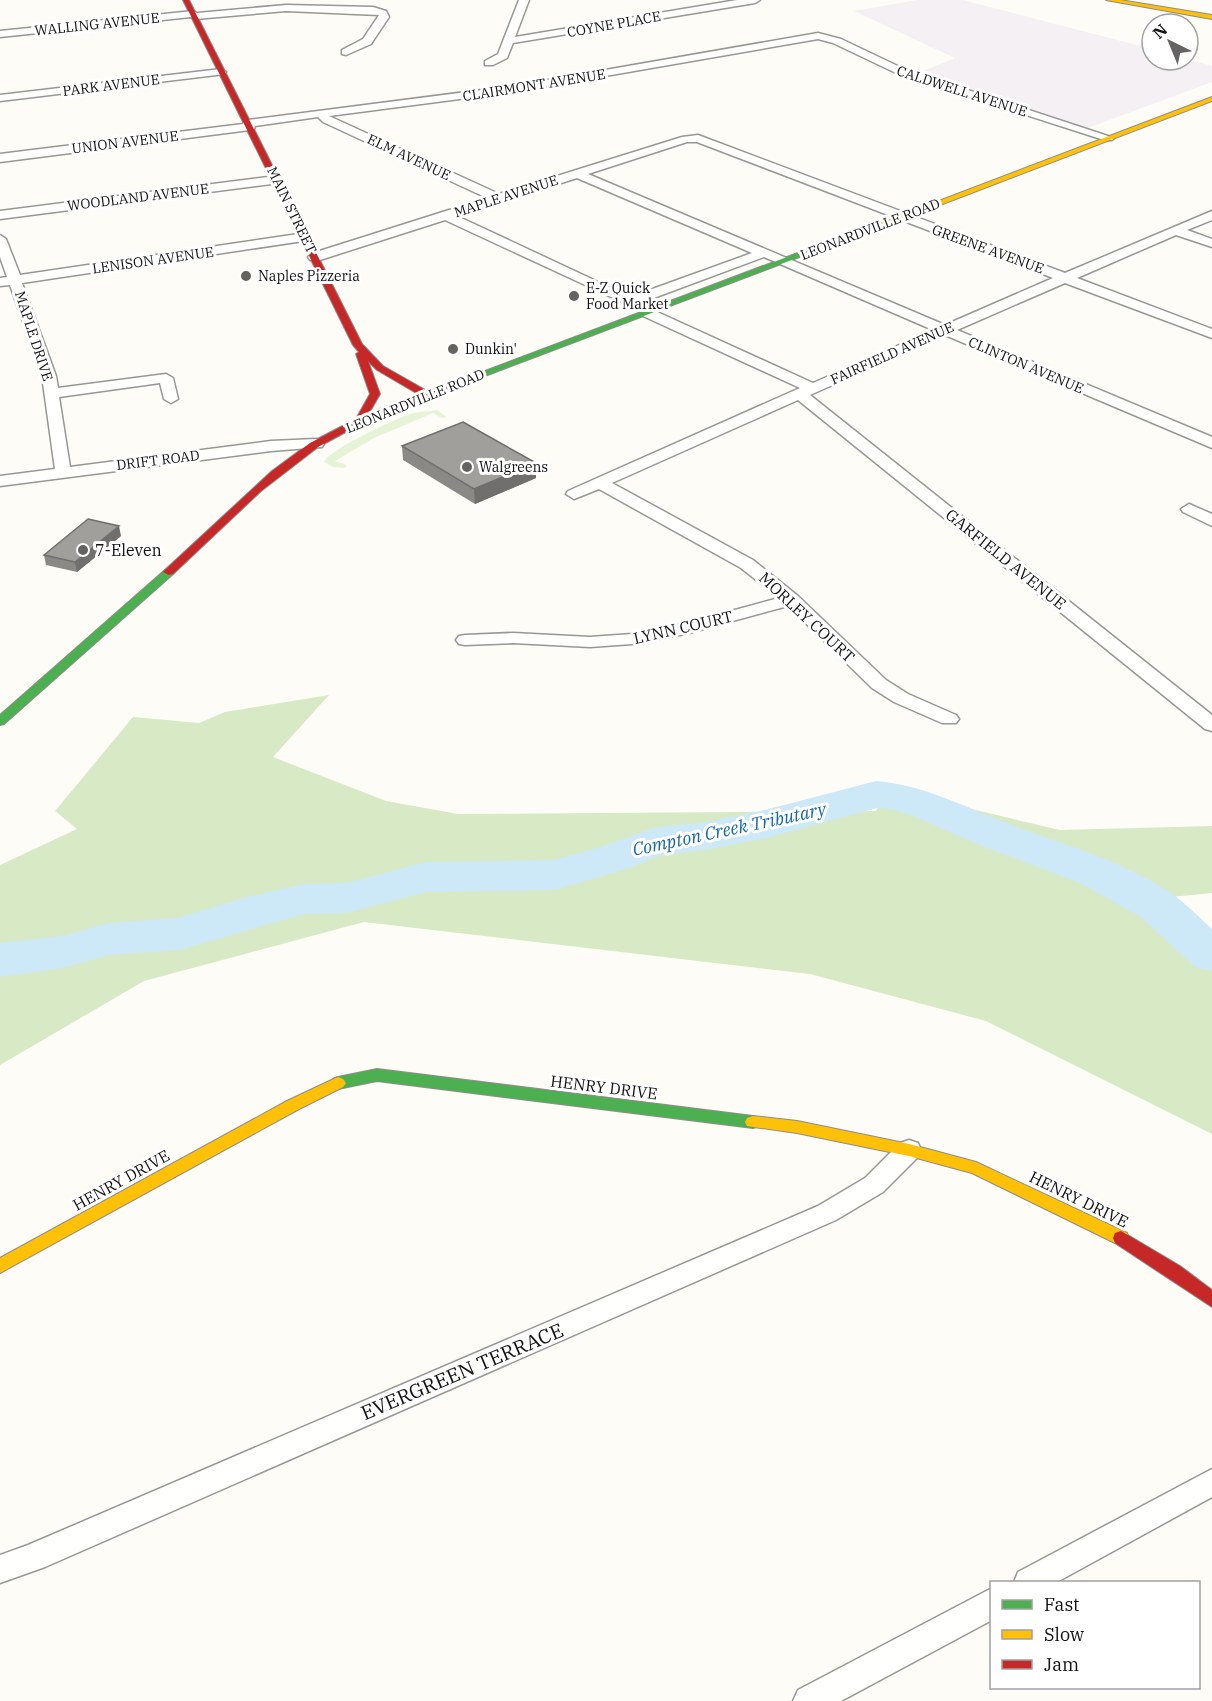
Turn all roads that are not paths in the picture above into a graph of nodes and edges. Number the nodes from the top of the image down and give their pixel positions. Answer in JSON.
{"nodes":[{"id":1,"x":186,"y":0,"type":"edge"},
{"id":2,"x":524,"y":0,"type":"edge"},
{"id":3,"x":755,"y":0,"type":"edge"},
{"id":4,"x":1109,"y":0,"type":"edge"},
{"id":5,"x":194,"y":15,"type":"junction"},
{"id":6,"x":1212,"y":17,"type":"edge"},
{"id":7,"x":0,"y":34,"type":"edge"},
{"id":8,"x":818,"y":36,"type":"joint"},
{"id":9,"x":509,"y":41,"type":"junction"},
{"id":10,"x":346,"y":52,"type":"dead end"},
{"id":11,"x":489,"y":63,"type":"dead end"},
{"id":12,"x":221,"y":72,"type":"junction"},
{"id":13,"x":0,"y":98,"type":"edge"},
{"id":14,"x":1212,"y":99,"type":"edge"},
{"id":15,"x":321,"y":114,"type":"junction"},
{"id":16,"x":249,"y":125,"type":"junction"},
{"id":17,"x":698,"y":138,"type":"joint"},
{"id":18,"x":1108,"y":138,"type":"junction"},
{"id":19,"x":0,"y":158,"type":"edge"},
{"id":20,"x":576,"y":173,"type":"junction"},
{"id":21,"x":276,"y":180,"type":"junction"},
{"id":22,"x":499,"y":199,"type":"junction"},
{"id":23,"x":0,"y":215,"type":"edge"},
{"id":24,"x":1212,"y":215,"type":"edge"},
{"id":25,"x":447,"y":216,"type":"junction"},
{"id":26,"x":902,"y":217,"type":"junction"},
{"id":27,"x":1176,"y":231,"type":"junction"},
{"id":28,"x":305,"y":237,"type":"junction"},
{"id":29,"x":0,"y":239,"type":"edge"},
{"id":30,"x":1212,"y":243,"type":"edge"},
{"id":31,"x":761,"y":254,"type":"junction"},
{"id":32,"x":315,"y":257,"type":"junction"},
{"id":33,"x":784,"y":262,"type":"junction"},
{"id":34,"x":1065,"y":277,"type":"junction"},
{"id":35,"x":16,"y":280,"type":"junction"},
{"id":36,"x":0,"y":282,"type":"edge"},
{"id":37,"x":648,"y":313,"type":"junction"},
{"id":38,"x":944,"y":330,"type":"junction"},
{"id":39,"x":1212,"y":334,"type":"edge"},
{"id":40,"x":358,"y":345,"type":"junction"},
{"id":41,"x":806,"y":391,"type":"junction"},
{"id":42,"x":52,"y":393,"type":"junction"},
{"id":43,"x":426,"y":395,"type":"junction"},
{"id":44,"x":171,"y":399,"type":"dead end"},
{"id":45,"x":360,"y":422,"type":"junction"},
{"id":46,"x":1212,"y":443,"type":"edge"},
{"id":47,"x":316,"y":444,"type":"junction"},
{"id":48,"x":63,"y":472,"type":"junction"},
{"id":49,"x":0,"y":481,"type":"edge"},
{"id":50,"x":600,"y":483,"type":"junction"},
{"id":51,"x":574,"y":494,"type":"dead end"},
{"id":52,"x":1189,"y":509,"type":"dead end"},
{"id":53,"x":1212,"y":521,"type":"edge"},
{"id":54,"x":792,"y":600,"type":"junction"},
{"id":55,"x":465,"y":640,"type":"dead end"},
{"id":56,"x":949,"y":719,"type":"dead end"},
{"id":57,"x":0,"y":721,"type":"edge"},
{"id":58,"x":1212,"y":725,"type":"edge"},
{"id":59,"x":909,"y":1150,"type":"junction"},
{"id":60,"x":0,"y":1266,"type":"edge"},
{"id":61,"x":1212,"y":1300,"type":"edge"},
{"id":62,"x":1212,"y":1482,"type":"edge"},
{"id":63,"x":0,"y":1569,"type":"edge"},
{"id":64,"x":1031,"y":1581,"type":"edge"},
{"id":65,"x":990,"y":1604,"type":"edge"},
{"id":66,"x":809,"y":1701,"type":"edge"}],
"edges":[{"from":1,"to":5,"type":"street","name":"MAIN STREET"},
{"from":2,"to":9,"type":"street"},
{"from":3,"to":9,"type":"street","name":"COYNE PLACE"},
{"from":4,"to":6,"type":"street"},
{"from":5,"to":7,"type":"street","name":"WALLING AVENUE"},
{"from":5,"to":10,"type":"street","name":"WALLING AVENUE"},
{"from":5,"to":12,"type":"street","name":"MAIN STREET"},
{"from":8,"to":15,"type":"street","name":"CLAIRMONT AVENUE"},
{"from":8,"to":18,"type":"street","name":"CALDWELL AVENUE"},
{"from":9,"to":11,"type":"street"},
{"from":12,"to":13,"type":"street","name":"PARK AVENUE"},
{"from":12,"to":16,"type":"street","name":"MAIN STREET"},
{"from":14,"to":18,"type":"street","name":"LEONARDVILLE ROAD"},
{"from":15,"to":16,"type":"street","name":"CLAIRMONT AVENUE"},
{"from":15,"to":22,"type":"street","name":"ELM AVENUE"},
{"from":16,"to":19,"type":"street","name":"UNION AVENUE"},
{"from":16,"to":21,"type":"street","name":"MAIN STREET"},
{"from":17,"to":20,"type":"street","name":"MAPLE AVENUE"},
{"from":17,"to":26,"type":"street","name":"GREENE AVENUE"},
{"from":18,"to":26,"type":"street","name":"LEONARDVILLE ROAD"},
{"from":20,"to":22,"type":"street","name":"MAPLE AVENUE"},
{"from":20,"to":31,"type":"street","name":"CLINTON AVENUE"},
{"from":21,"to":23,"type":"street","name":"WOODLAND AVENUE"},
{"from":21,"to":28,"type":"street","name":"MAIN STREET"},
{"from":22,"to":25,"type":"street","name":"MAPLE AVENUE"},
{"from":24,"to":27,"type":"street","name":"FAIRFIELD AVENUE"},
{"from":25,"to":31,"type":"street"},
{"from":25,"to":32,"type":"street","name":"MAPLE AVENUE"},
{"from":26,"to":33,"type":"street","name":"LEONARDVILLE ROAD"},
{"from":26,"to":34,"type":"street","name":"GREENE AVENUE"},
{"from":27,"to":30,"type":"street"},
{"from":27,"to":34,"type":"street","name":"FAIRFIELD AVENUE"},
{"from":28,"to":32,"type":"street","name":"MAIN STREET"},
{"from":28,"to":35,"type":"street","name":"LENISON AVENUE"},
{"from":29,"to":35,"type":"street","name":"MAPLE DRIVE"},
{"from":31,"to":33,"type":"street","name":"CLINTON AVENUE"},
{"from":32,"to":40,"type":"street","name":"MAIN STREET"},
{"from":33,"to":37,"type":"street","name":"LEONARDVILLE ROAD"},
{"from":33,"to":38,"type":"street","name":"CLINTON AVENUE"},
{"from":34,"to":38,"type":"street","name":"FAIRFIELD AVENUE"},
{"from":34,"to":39,"type":"street","name":"GREENE AVENUE"},
{"from":35,"to":36,"type":"street","name":"LENISON AVENUE"},
{"from":35,"to":42,"type":"street","name":"MAPLE DRIVE"},
{"from":37,"to":41,"type":"street","name":"GARFIELD AVENUE"},
{"from":37,"to":43,"type":"street","name":"LEONARDVILLE ROAD"},
{"from":38,"to":41,"type":"street","name":"FAIRFIELD AVENUE"},
{"from":38,"to":46,"type":"street","name":"CLINTON AVENUE"},
{"from":40,"to":43,"type":"street","name":"MAIN STREET"},
{"from":40,"to":45,"type":"street"},
{"from":41,"to":50,"type":"street","name":"FAIRFIELD AVENUE"},
{"from":41,"to":58,"type":"street","name":"GARFIELD AVENUE"},
{"from":42,"to":44,"type":"street"},
{"from":42,"to":48,"type":"street","name":"MAPLE DRIVE"},
{"from":43,"to":45,"type":"street","name":"LEONARDVILLE ROAD"},
{"from":45,"to":47,"type":"street","name":"LEONARDVILLE ROAD"},
{"from":47,"to":48,"type":"street","name":"DRIFT ROAD"},
{"from":47,"to":57,"type":"street","name":"LEONARDVILLE ROAD"},
{"from":48,"to":49,"type":"street","name":"DRIFT ROAD"},
{"from":50,"to":51,"type":"street","name":"FAIRFIELD AVENUE"},
{"from":50,"to":54,"type":"street","name":"MORLEY COURT"},
{"from":52,"to":53,"type":"street"},
{"from":54,"to":55,"type":"street","name":"LYNN COURT"},
{"from":54,"to":56,"type":"street","name":"MORLEY COURT"},
{"from":59,"to":60,"type":"street","name":"HENRY DRIVE"},
{"from":59,"to":61,"type":"street","name":"HENRY DRIVE"},
{"from":59,"to":63,"type":"street","name":"EVERGREEN TERRACE"},
{"from":62,"to":64,"type":"street"},
{"from":65,"to":66,"type":"street"}]}
